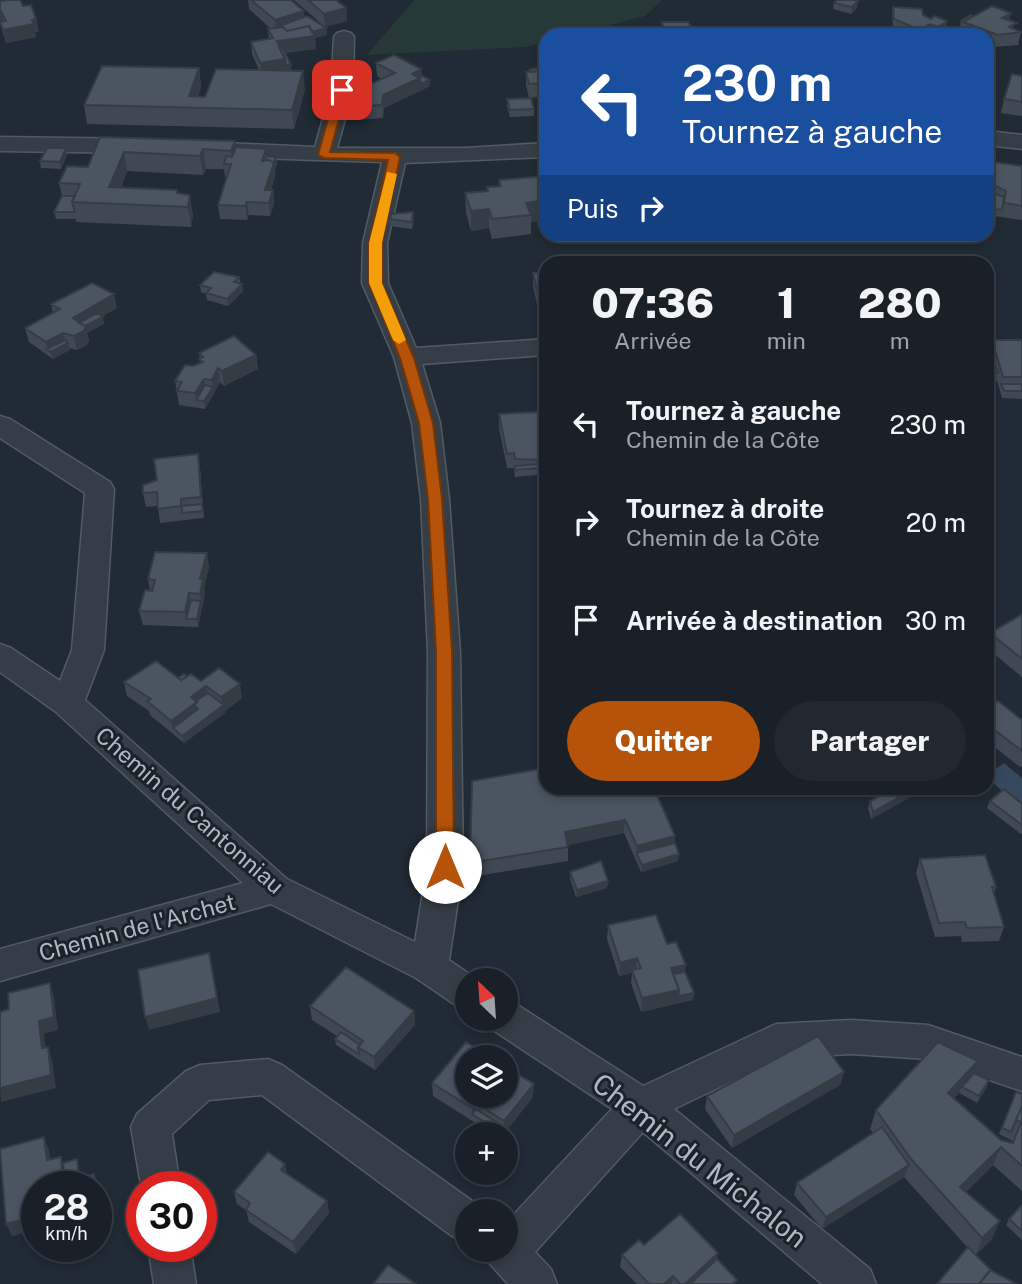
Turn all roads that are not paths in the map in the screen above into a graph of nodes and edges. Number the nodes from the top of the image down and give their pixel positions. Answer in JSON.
{"nodes":[{"id":1,"x":344,"y":37,"type":"dead end"},
{"id":2,"x":994,"y":139,"type":"edge"},
{"id":3,"x":1022,"y":142,"type":"edge"},
{"id":4,"x":0,"y":144,"type":"edge"},
{"id":5,"x":158,"y":147,"type":"edge"},
{"id":6,"x":198,"y":148,"type":"edge"},
{"id":7,"x":539,"y":151,"type":"edge"},
{"id":8,"x":324,"y":155,"type":"junction"},
{"id":9,"x":395,"y":157,"type":"junction"},
{"id":10,"x":539,"y":348,"type":"edge"},
{"id":11,"x":407,"y":358,"type":"junction"},
{"id":12,"x":0,"y":425,"type":"edge"},
{"id":13,"x":0,"y":656,"type":"edge"},
{"id":14,"x":68,"y":703,"type":"junction"},
{"id":15,"x":274,"y":889,"type":"junction"},
{"id":16,"x":0,"y":965,"type":"edge"},
{"id":17,"x":429,"y":967,"type":"junction"},
{"id":18,"x":455,"y":985,"type":"edge"},
{"id":19,"x":518,"y":1026,"type":"edge"},
{"id":20,"x":1022,"y":1074,"type":"edge"},
{"id":21,"x":641,"y":1106,"type":"junction"},
{"id":22,"x":158,"y":1171,"type":"edge"},
{"id":23,"x":455,"y":1213,"type":"edge"},
{"id":24,"x":518,"y":1238,"type":"edge"},
{"id":25,"x":172,"y":1262,"type":"edge"},
{"id":26,"x":517,"y":1262,"type":"edge"},
{"id":27,"x":175,"y":1284,"type":"edge"},
{"id":28,"x":536,"y":1284,"type":"edge"},
{"id":29,"x":855,"y":1284,"type":"edge"}],
"edges":[{"from":1,"to":8,"type":"street"},
{"from":2,"to":3,"type":"street"},
{"from":4,"to":5,"type":"street"},
{"from":6,"to":8,"type":"street"},
{"from":7,"to":9,"type":"street"},
{"from":8,"to":9,"type":"street"},
{"from":9,"to":11,"type":"street"},
{"from":10,"to":11,"type":"street"},
{"from":11,"to":17,"type":"street"},
{"from":12,"to":14,"type":"street"},
{"from":13,"to":14,"type":"street","name":"Chemin du Cantonniau"},
{"from":14,"to":15,"type":"street","name":"Chemin du Cantonniau"},
{"from":15,"to":16,"type":"street","name":"Chemin de l'Archet"},
{"from":15,"to":17,"type":"street","name":"Chemin du Cantonniau"},
{"from":17,"to":18,"type":"street"},
{"from":19,"to":21,"type":"street","name":"Chemin du Michalon"},
{"from":20,"to":21,"type":"street"},
{"from":21,"to":24,"type":"street"},
{"from":21,"to":29,"type":"street","name":"Chemin du Michalon"},
{"from":22,"to":23,"type":"street"},
{"from":25,"to":27,"type":"street"},
{"from":26,"to":28,"type":"street"}]}
